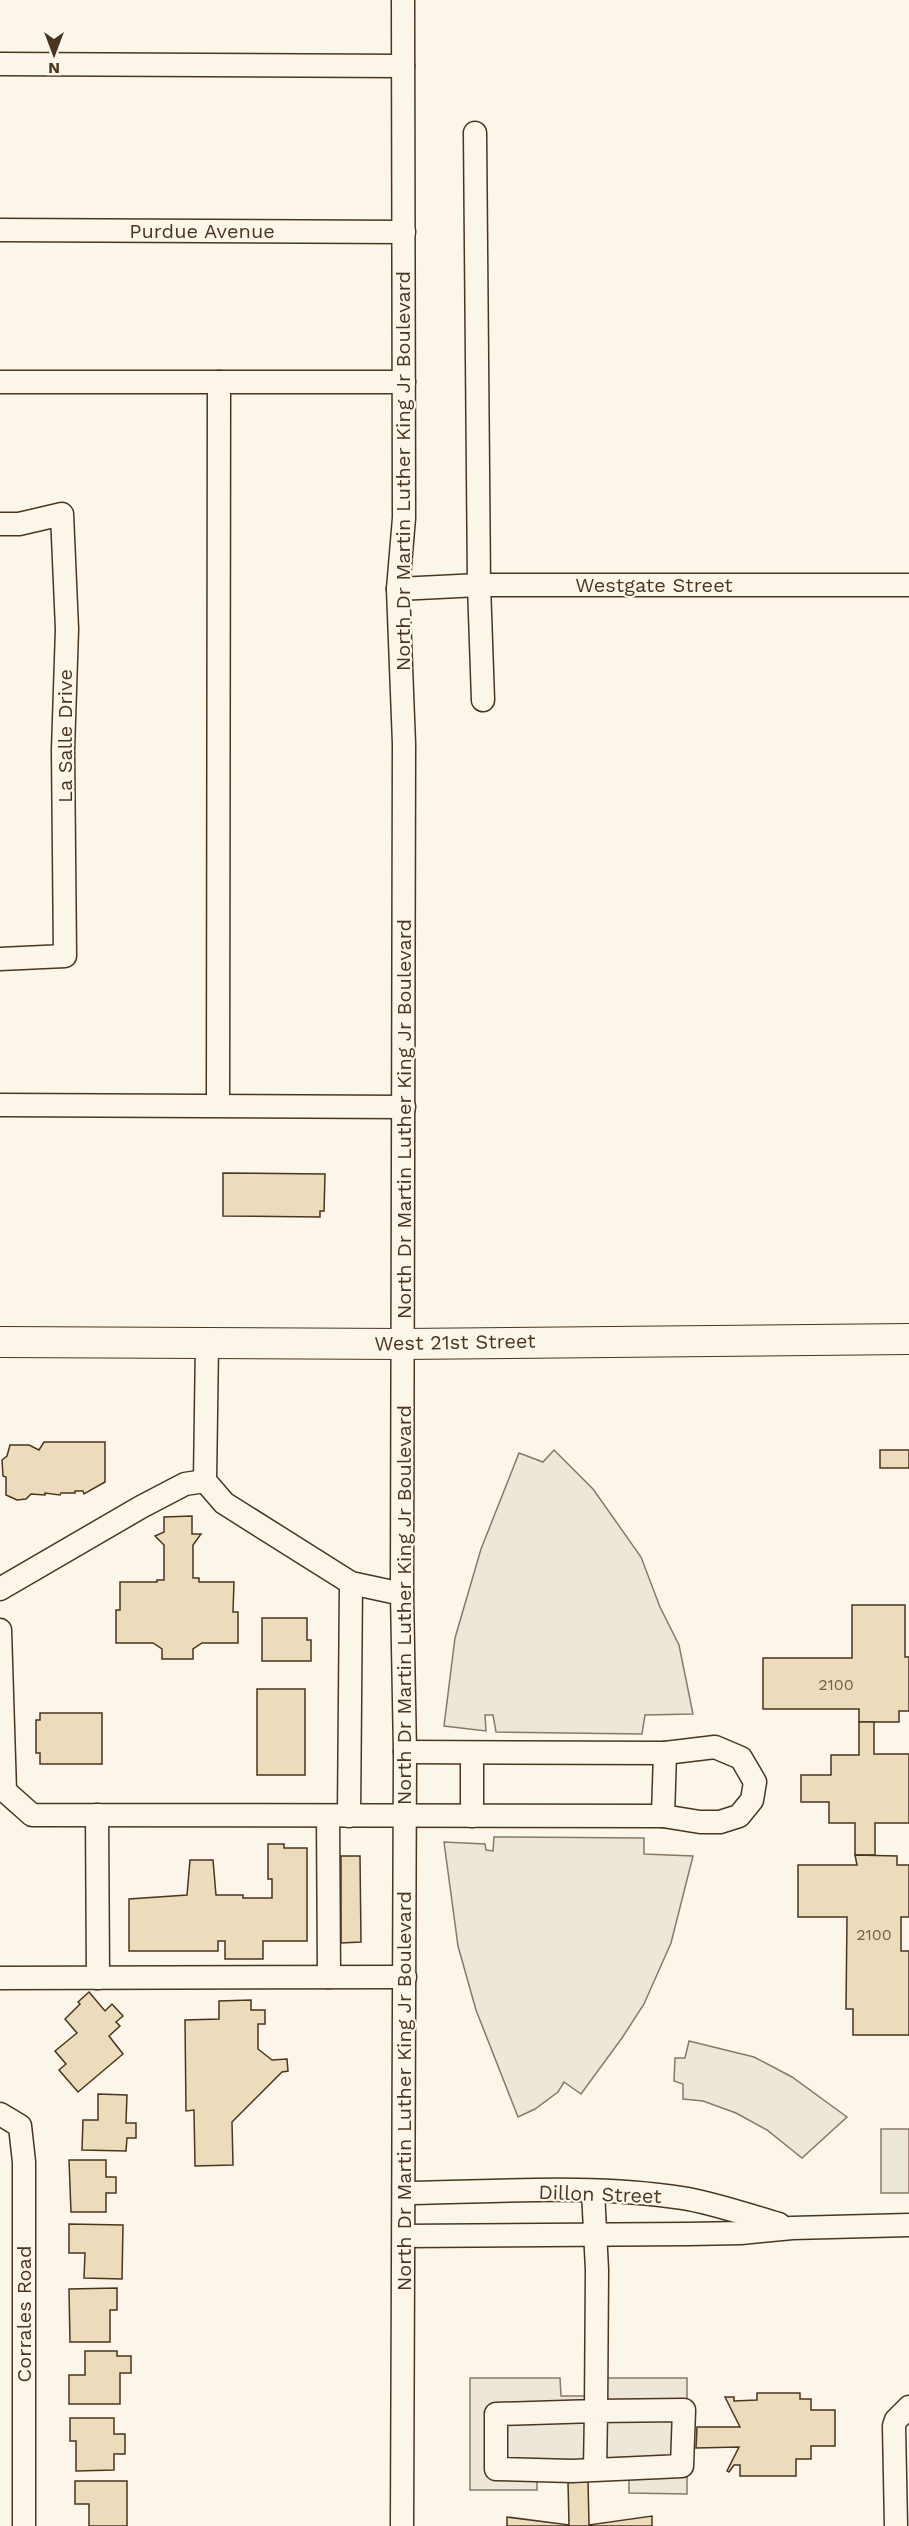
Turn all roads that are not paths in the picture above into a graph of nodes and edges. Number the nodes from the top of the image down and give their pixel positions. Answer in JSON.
{"nodes":[{"id":1,"x":404,"y":0,"type":"edge"},
{"id":2,"x":0,"y":64,"type":"edge"},
{"id":3,"x":404,"y":66,"type":"junction"},
{"id":4,"x":474,"y":133,"type":"dead end"},
{"id":5,"x":0,"y":230,"type":"edge"},
{"id":6,"x":404,"y":232,"type":"junction"},
{"id":7,"x":0,"y":382,"type":"edge"},
{"id":8,"x":219,"y":382,"type":"junction"},
{"id":9,"x":404,"y":382,"type":"junction"},
{"id":10,"x":0,"y":524,"type":"edge"},
{"id":11,"x":479,"y":585,"type":"junction"},
{"id":12,"x":909,"y":585,"type":"edge"},
{"id":13,"x":398,"y":589,"type":"junction"},
{"id":14,"x":483,"y":700,"type":"dead end"},
{"id":15,"x":0,"y":959,"type":"edge"},
{"id":16,"x":0,"y":1105,"type":"edge"},
{"id":17,"x":218,"y":1106,"type":"junction"},
{"id":18,"x":404,"y":1107,"type":"junction"},
{"id":19,"x":909,"y":1339,"type":"edge"},
{"id":20,"x":0,"y":1342,"type":"edge"},
{"id":21,"x":207,"y":1343,"type":"junction"},
{"id":22,"x":403,"y":1344,"type":"junction"},
{"id":23,"x":205,"y":1481,"type":"junction"},
{"id":24,"x":351,"y":1583,"type":"junction"},
{"id":25,"x":0,"y":1589,"type":"edge"},
{"id":26,"x":402,"y":1594,"type":"junction"},
{"id":27,"x":0,"y":1630,"type":"edge"},
{"id":28,"x":405,"y":1752,"type":"junction"},
{"id":29,"x":665,"y":1753,"type":"junction"},
{"id":30,"x":472,"y":1754,"type":"junction"},
{"id":31,"x":97,"y":1815,"type":"junction"},
{"id":32,"x":339,"y":1816,"type":"junction"},
{"id":33,"x":405,"y":1816,"type":"junction"},
{"id":34,"x":472,"y":1816,"type":"junction"},
{"id":35,"x":663,"y":1816,"type":"junction"},
{"id":36,"x":329,"y":1977,"type":"junction"},
{"id":37,"x":405,"y":1977,"type":"junction"},
{"id":38,"x":0,"y":1978,"type":"edge"},
{"id":39,"x":98,"y":1978,"type":"junction"},
{"id":40,"x":0,"y":2114,"type":"edge"},
{"id":41,"x":593,"y":2191,"type":"junction"},
{"id":42,"x":404,"y":2193,"type":"junction"},
{"id":43,"x":909,"y":2225,"type":"edge"},
{"id":44,"x":792,"y":2228,"type":"junction"},
{"id":45,"x":596,"y":2235,"type":"junction"},
{"id":46,"x":404,"y":2236,"type":"junction"},
{"id":47,"x":596,"y":2410,"type":"junction"},
{"id":48,"x":906,"y":2416,"type":"edge"},
{"id":49,"x":595,"y":2470,"type":"junction"},
{"id":50,"x":24,"y":2526,"type":"edge"},
{"id":51,"x":402,"y":2526,"type":"edge"},
{"id":52,"x":896,"y":2526,"type":"edge"}],
"edges":[{"from":1,"to":3,"type":"street","name":"North Dr Martin Luther King Jr Boulevard"},
{"from":2,"to":3,"type":"street"},
{"from":3,"to":6,"type":"street","name":"North Dr Martin Luther King Jr Boulevard"},
{"from":4,"to":11,"type":"street"},
{"from":5,"to":6,"type":"street","name":"Purdue Avenue"},
{"from":6,"to":9,"type":"street","name":"North Dr Martin Luther King Jr Boulevard"},
{"from":7,"to":8,"type":"street"},
{"from":8,"to":9,"type":"street"},
{"from":8,"to":17,"type":"street"},
{"from":9,"to":13,"type":"street","name":"North Dr Martin Luther King Jr Boulevard"},
{"from":10,"to":15,"type":"street","name":"La Salle Drive"},
{"from":11,"to":12,"type":"street","name":"Westgate Street"},
{"from":11,"to":13,"type":"street","name":"Westgate Street"},
{"from":11,"to":14,"type":"street"},
{"from":13,"to":18,"type":"street","name":"North Dr Martin Luther King Jr Boulevard"},
{"from":16,"to":17,"type":"street"},
{"from":17,"to":18,"type":"street"},
{"from":18,"to":22,"type":"street","name":"North Dr Martin Luther King Jr Boulevard"},
{"from":19,"to":22,"type":"main road","name":"West 21st Street"},
{"from":20,"to":21,"type":"main road","name":"West 21st Street"},
{"from":21,"to":22,"type":"main road","name":"West 21st Street"},
{"from":21,"to":23,"type":"street"},
{"from":22,"to":26,"type":"street","name":"North Dr Martin Luther King Jr Boulevard"},
{"from":23,"to":24,"type":"street"},
{"from":23,"to":25,"type":"street"},
{"from":24,"to":26,"type":"street"},
{"from":24,"to":32,"type":"street"},
{"from":26,"to":28,"type":"street","name":"North Dr Martin Luther King Jr Boulevard"},
{"from":27,"to":31,"type":"street"},
{"from":28,"to":30,"type":"street"},
{"from":28,"to":33,"type":"street","name":"North Dr Martin Luther King Jr Boulevard"},
{"from":29,"to":30,"type":"street"},
{"from":29,"to":35,"type":"street"},
{"from":29,"to":35,"type":"street"},
{"from":30,"to":34,"type":"street"},
{"from":31,"to":32,"type":"street"},
{"from":31,"to":39,"type":"street"},
{"from":32,"to":33,"type":"street"},
{"from":32,"to":36,"type":"street"},
{"from":33,"to":34,"type":"street"},
{"from":33,"to":37,"type":"street","name":"North Dr Martin Luther King Jr Boulevard"},
{"from":34,"to":35,"type":"street"},
{"from":36,"to":37,"type":"street"},
{"from":36,"to":39,"type":"street"},
{"from":37,"to":42,"type":"street","name":"North Dr Martin Luther King Jr Boulevard"},
{"from":38,"to":39,"type":"street"},
{"from":40,"to":50,"type":"street","name":"Corrales Road"},
{"from":41,"to":42,"type":"street","name":"Dillon Street"},
{"from":41,"to":44,"type":"street","name":"Dillon Street"},
{"from":41,"to":45,"type":"street"},
{"from":42,"to":46,"type":"street","name":"North Dr Martin Luther King Jr Boulevard"},
{"from":43,"to":44,"type":"street","name":"Dillon Street"},
{"from":44,"to":45,"type":"street","name":"Dillon Street"},
{"from":45,"to":46,"type":"street","name":"Dillon Street"},
{"from":45,"to":47,"type":"street"},
{"from":46,"to":51,"type":"street","name":"North Dr Martin Luther King Jr Boulevard"},
{"from":47,"to":49,"type":"street"},
{"from":47,"to":49,"type":"street"},
{"from":47,"to":49,"type":"street"},
{"from":48,"to":52,"type":"street"}]}
